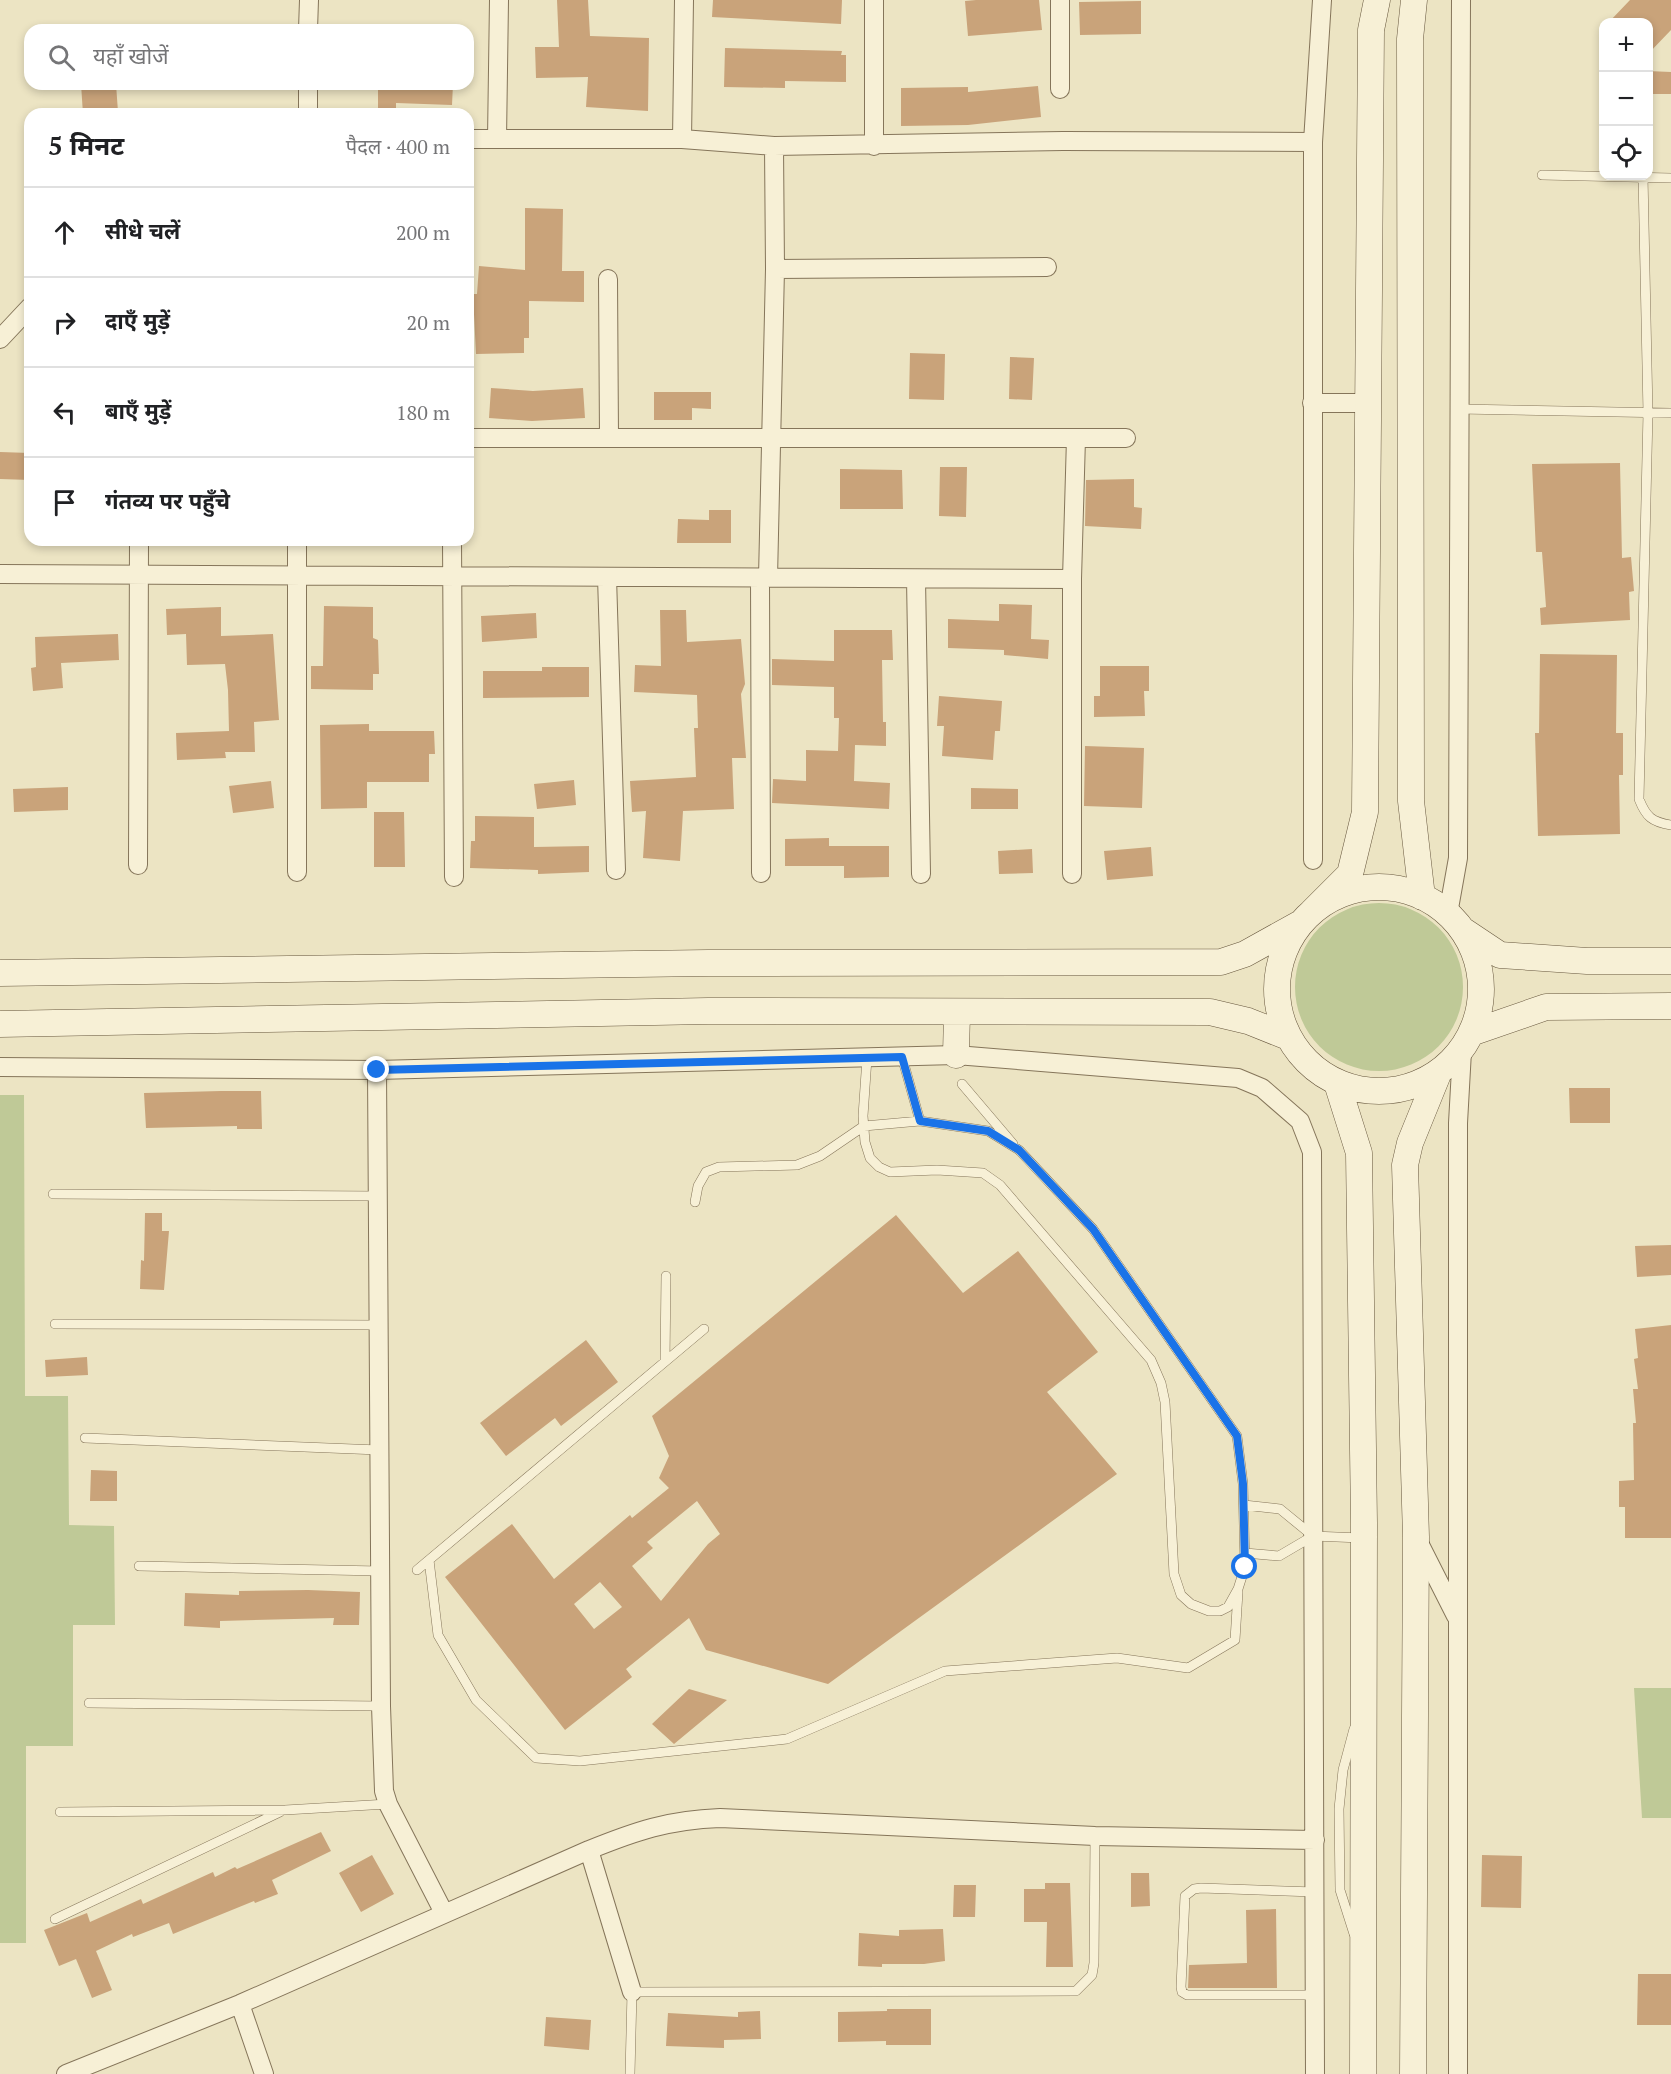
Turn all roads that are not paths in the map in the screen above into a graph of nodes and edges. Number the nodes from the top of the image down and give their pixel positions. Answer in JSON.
{"nodes":[{"id":1,"x":309,"y":0,"type":"edge"},
{"id":2,"x":499,"y":0,"type":"edge"},
{"id":3,"x":684,"y":0,"type":"edge"},
{"id":4,"x":874,"y":0,"type":"edge"},
{"id":5,"x":1060,"y":0,"type":"edge"},
{"id":6,"x":1322,"y":0,"type":"edge"},
{"id":7,"x":1377,"y":0,"type":"edge"},
{"id":8,"x":1414,"y":0,"type":"edge"},
{"id":9,"x":1461,"y":0,"type":"edge"},
{"id":10,"x":308,"y":24,"type":"edge"},
{"id":11,"x":1060,"y":89,"type":"dead end"},
{"id":12,"x":308,"y":90,"type":"edge"},
{"id":13,"x":308,"y":108,"type":"edge"},
{"id":14,"x":474,"y":139,"type":"edge"},
{"id":15,"x":496,"y":139,"type":"junction"},
{"id":16,"x":682,"y":140,"type":"junction"},
{"id":17,"x":1313,"y":142,"type":"junction"},
{"id":18,"x":774,"y":146,"type":"junction"},
{"id":19,"x":874,"y":146,"type":"junction"},
{"id":20,"x":1542,"y":175,"type":"dead end"},
{"id":21,"x":1599,"y":176,"type":"edge"},
{"id":22,"x":1653,"y":177,"type":"edge"},
{"id":23,"x":1671,"y":178,"type":"edge"},
{"id":24,"x":1644,"y":180,"type":"edge"},
{"id":25,"x":1047,"y":267,"type":"dead end"},
{"id":26,"x":775,"y":269,"type":"junction"},
{"id":27,"x":608,"y":279,"type":"dead end"},
{"id":28,"x":24,"y":313,"type":"edge"},
{"id":29,"x":0,"y":339,"type":"edge"},
{"id":30,"x":1312,"y":403,"type":"junction"},
{"id":31,"x":1368,"y":403,"type":"junction"},
{"id":32,"x":1459,"y":409,"type":"junction"},
{"id":33,"x":1648,"y":413,"type":"junction"},
{"id":34,"x":1671,"y":413,"type":"edge"},
{"id":35,"x":474,"y":438,"type":"edge"},
{"id":36,"x":609,"y":438,"type":"junction"},
{"id":37,"x":1076,"y":438,"type":"junction"},
{"id":38,"x":1126,"y":438,"type":"dead end"},
{"id":39,"x":771,"y":439,"type":"junction"},
{"id":40,"x":139,"y":546,"type":"edge"},
{"id":41,"x":297,"y":546,"type":"edge"},
{"id":42,"x":452,"y":546,"type":"edge"},
{"id":43,"x":0,"y":574,"type":"edge"},
{"id":44,"x":138,"y":574,"type":"junction"},
{"id":45,"x":296,"y":575,"type":"junction"},
{"id":46,"x":451,"y":576,"type":"junction"},
{"id":47,"x":607,"y":577,"type":"junction"},
{"id":48,"x":764,"y":578,"type":"junction"},
{"id":49,"x":916,"y":579,"type":"junction"},
{"id":50,"x":1072,"y":579,"type":"junction"},
{"id":51,"x":1671,"y":825,"type":"edge"},
{"id":52,"x":1313,"y":860,"type":"dead end"},
{"id":53,"x":138,"y":866,"type":"dead end"},
{"id":54,"x":616,"y":870,"type":"dead end"},
{"id":55,"x":297,"y":872,"type":"dead end"},
{"id":56,"x":761,"y":873,"type":"dead end"},
{"id":57,"x":921,"y":874,"type":"dead end"},
{"id":58,"x":1072,"y":874,"type":"dead end"},
{"id":59,"x":454,"y":878,"type":"dead end"},
{"id":60,"x":1422,"y":897,"type":"junction"},
{"id":61,"x":1306,"y":918,"type":"junction"},
{"id":62,"x":1455,"y":922,"type":"junction"},
{"id":63,"x":1671,"y":961,"type":"edge"},
{"id":64,"x":0,"y":972,"type":"edge"},
{"id":65,"x":1671,"y":1006,"type":"edge"},
{"id":66,"x":957,"y":1012,"type":"junction"},
{"id":67,"x":0,"y":1023,"type":"edge"},
{"id":68,"x":1288,"y":1037,"type":"junction"},
{"id":69,"x":1466,"y":1042,"type":"junction"},
{"id":70,"x":956,"y":1055,"type":"junction"},
{"id":71,"x":902,"y":1057,"type":"junction"},
{"id":72,"x":867,"y":1058,"type":"junction"},
{"id":73,"x":0,"y":1067,"type":"edge"},
{"id":74,"x":377,"y":1070,"type":"junction"},
{"id":75,"x":1438,"y":1074,"type":"junction"},
{"id":76,"x":1337,"y":1083,"type":"junction"},
{"id":77,"x":962,"y":1084,"type":"dead end"},
{"id":78,"x":920,"y":1121,"type":"junction"},
{"id":79,"x":864,"y":1126,"type":"junction"},
{"id":80,"x":1019,"y":1150,"type":"junction"},
{"id":81,"x":53,"y":1194,"type":"dead end"},
{"id":82,"x":378,"y":1196,"type":"junction"},
{"id":83,"x":695,"y":1202,"type":"dead end"},
{"id":84,"x":666,"y":1276,"type":"dead end"},
{"id":85,"x":56,"y":1324,"type":"dead end"},
{"id":86,"x":378,"y":1325,"type":"junction"},
{"id":87,"x":704,"y":1329,"type":"dead end"},
{"id":88,"x":664,"y":1361,"type":"junction"},
{"id":89,"x":85,"y":1438,"type":"dead end"},
{"id":90,"x":379,"y":1450,"type":"junction"},
{"id":91,"x":1244,"y":1505,"type":"junction"},
{"id":92,"x":1313,"y":1536,"type":"junction"},
{"id":93,"x":1416,"y":1537,"type":"junction"},
{"id":94,"x":1364,"y":1538,"type":"junction"},
{"id":95,"x":1245,"y":1552,"type":"junction"},
{"id":96,"x":429,"y":1560,"type":"junction"},
{"id":97,"x":139,"y":1566,"type":"dead end"},
{"id":98,"x":417,"y":1570,"type":"dead end"},
{"id":99,"x":380,"y":1571,"type":"junction"},
{"id":100,"x":1238,"y":1588,"type":"junction"},
{"id":101,"x":1458,"y":1620,"type":"junction"},
{"id":102,"x":89,"y":1703,"type":"dead end"},
{"id":103,"x":381,"y":1706,"type":"junction"},
{"id":104,"x":388,"y":1804,"type":"junction"},
{"id":105,"x":285,"y":1810,"type":"junction"},
{"id":106,"x":60,"y":1812,"type":"dead end"},
{"id":107,"x":1095,"y":1836,"type":"junction"},
{"id":108,"x":1315,"y":1840,"type":"junction"},
{"id":109,"x":589,"y":1850,"type":"junction"},
{"id":110,"x":1315,"y":1892,"type":"junction"},
{"id":111,"x":444,"y":1913,"type":"junction"},
{"id":112,"x":55,"y":1919,"type":"dead end"},
{"id":113,"x":632,"y":1992,"type":"junction"},
{"id":114,"x":1315,"y":1995,"type":"junction"},
{"id":115,"x":240,"y":2004,"type":"junction"},
{"id":116,"x":66,"y":2074,"type":"edge"},
{"id":117,"x":264,"y":2074,"type":"edge"},
{"id":118,"x":630,"y":2074,"type":"edge"},
{"id":119,"x":1315,"y":2074,"type":"edge"},
{"id":120,"x":1363,"y":2074,"type":"edge"},
{"id":121,"x":1413,"y":2074,"type":"edge"},
{"id":122,"x":1458,"y":2074,"type":"edge"}],
"edges":[{"from":1,"to":10,"type":"street"},
{"from":2,"to":15,"type":"street"},
{"from":3,"to":16,"type":"street"},
{"from":4,"to":19,"type":"street"},
{"from":5,"to":11,"type":"street"},
{"from":6,"to":17,"type":"street"},
{"from":7,"to":31,"type":"street"},
{"from":8,"to":60,"type":"street"},
{"from":9,"to":32,"type":"street"},
{"from":12,"to":13,"type":"street"},
{"from":14,"to":15,"type":"street"},
{"from":15,"to":16,"type":"street"},
{"from":16,"to":18,"type":"street"},
{"from":17,"to":19,"type":"street"},
{"from":17,"to":30,"type":"street"},
{"from":18,"to":19,"type":"street"},
{"from":18,"to":26,"type":"street"},
{"from":20,"to":21,"type":"lane"},
{"from":22,"to":23,"type":"lane"},
{"from":24,"to":33,"type":"lane"},
{"from":25,"to":26,"type":"street"},
{"from":26,"to":39,"type":"street"},
{"from":27,"to":36,"type":"street"},
{"from":28,"to":29,"type":"street"},
{"from":30,"to":31,"type":"street"},
{"from":30,"to":52,"type":"street"},
{"from":31,"to":61,"type":"street"},
{"from":32,"to":33,"type":"lane"},
{"from":32,"to":62,"type":"street"},
{"from":33,"to":34,"type":"lane"},
{"from":33,"to":51,"type":"lane"},
{"from":35,"to":36,"type":"street"},
{"from":36,"to":39,"type":"street"},
{"from":37,"to":38,"type":"street"},
{"from":37,"to":39,"type":"street"},
{"from":37,"to":50,"type":"street"},
{"from":39,"to":48,"type":"street"},
{"from":40,"to":44,"type":"street"},
{"from":41,"to":45,"type":"street"},
{"from":42,"to":46,"type":"street"},
{"from":43,"to":44,"type":"street"},
{"from":44,"to":45,"type":"street"},
{"from":44,"to":53,"type":"street"},
{"from":45,"to":46,"type":"street"},
{"from":45,"to":55,"type":"street"},
{"from":46,"to":47,"type":"street"},
{"from":46,"to":59,"type":"street"},
{"from":47,"to":48,"type":"street"},
{"from":47,"to":54,"type":"street"},
{"from":48,"to":49,"type":"street"},
{"from":48,"to":56,"type":"street"},
{"from":49,"to":50,"type":"street"},
{"from":49,"to":57,"type":"street"},
{"from":50,"to":58,"type":"street"},
{"from":60,"to":61,"type":"street"},
{"from":60,"to":62,"type":"street"},
{"from":61,"to":64,"type":"street"},
{"from":61,"to":68,"type":"street"},
{"from":62,"to":63,"type":"street"},
{"from":62,"to":69,"type":"street"},
{"from":65,"to":69,"type":"street"},
{"from":66,"to":67,"type":"street"},
{"from":66,"to":68,"type":"street"},
{"from":66,"to":70,"type":"street"},
{"from":68,"to":76,"type":"street"},
{"from":69,"to":75,"type":"street"},
{"from":69,"to":101,"type":"street"},
{"from":70,"to":71,"type":"street"},
{"from":70,"to":92,"type":"street"},
{"from":71,"to":72,"type":"street"},
{"from":71,"to":78,"type":"lane"},
{"from":72,"to":74,"type":"street"},
{"from":72,"to":79,"type":"lane"},
{"from":73,"to":74,"type":"street"},
{"from":74,"to":82,"type":"street"},
{"from":75,"to":76,"type":"street"},
{"from":75,"to":93,"type":"street"},
{"from":76,"to":94,"type":"street"},
{"from":77,"to":80,"type":"lane"},
{"from":78,"to":79,"type":"lane"},
{"from":78,"to":80,"type":"lane"},
{"from":79,"to":83,"type":"lane"},
{"from":79,"to":100,"type":"lane"},
{"from":80,"to":91,"type":"lane"},
{"from":81,"to":82,"type":"lane"},
{"from":82,"to":86,"type":"street"},
{"from":84,"to":88,"type":"lane"},
{"from":85,"to":86,"type":"lane"},
{"from":86,"to":90,"type":"street"},
{"from":87,"to":88,"type":"lane"},
{"from":88,"to":96,"type":"lane"},
{"from":89,"to":90,"type":"lane"},
{"from":90,"to":99,"type":"street"},
{"from":91,"to":92,"type":"lane"},
{"from":91,"to":95,"type":"lane"},
{"from":92,"to":94,"type":"lane"},
{"from":92,"to":95,"type":"lane"},
{"from":92,"to":108,"type":"street"},
{"from":93,"to":101,"type":"street"},
{"from":93,"to":121,"type":"street"},
{"from":94,"to":120,"type":"street"},
{"from":95,"to":100,"type":"lane"},
{"from":96,"to":98,"type":"lane"},
{"from":96,"to":100,"type":"lane"},
{"from":97,"to":99,"type":"lane"},
{"from":99,"to":103,"type":"street"},
{"from":101,"to":122,"type":"street"},
{"from":102,"to":103,"type":"lane"},
{"from":103,"to":104,"type":"street"},
{"from":104,"to":105,"type":"lane"},
{"from":104,"to":111,"type":"street"},
{"from":105,"to":106,"type":"lane"},
{"from":105,"to":112,"type":"lane"},
{"from":107,"to":108,"type":"street"},
{"from":107,"to":109,"type":"street"},
{"from":107,"to":113,"type":"lane"},
{"from":108,"to":110,"type":"street"},
{"from":109,"to":111,"type":"street"},
{"from":109,"to":113,"type":"street"},
{"from":110,"to":114,"type":"street"},
{"from":110,"to":114,"type":"lane"},
{"from":111,"to":115,"type":"street"},
{"from":113,"to":118,"type":"lane"},
{"from":114,"to":119,"type":"street"},
{"from":115,"to":116,"type":"street"},
{"from":115,"to":117,"type":"street"}]}
